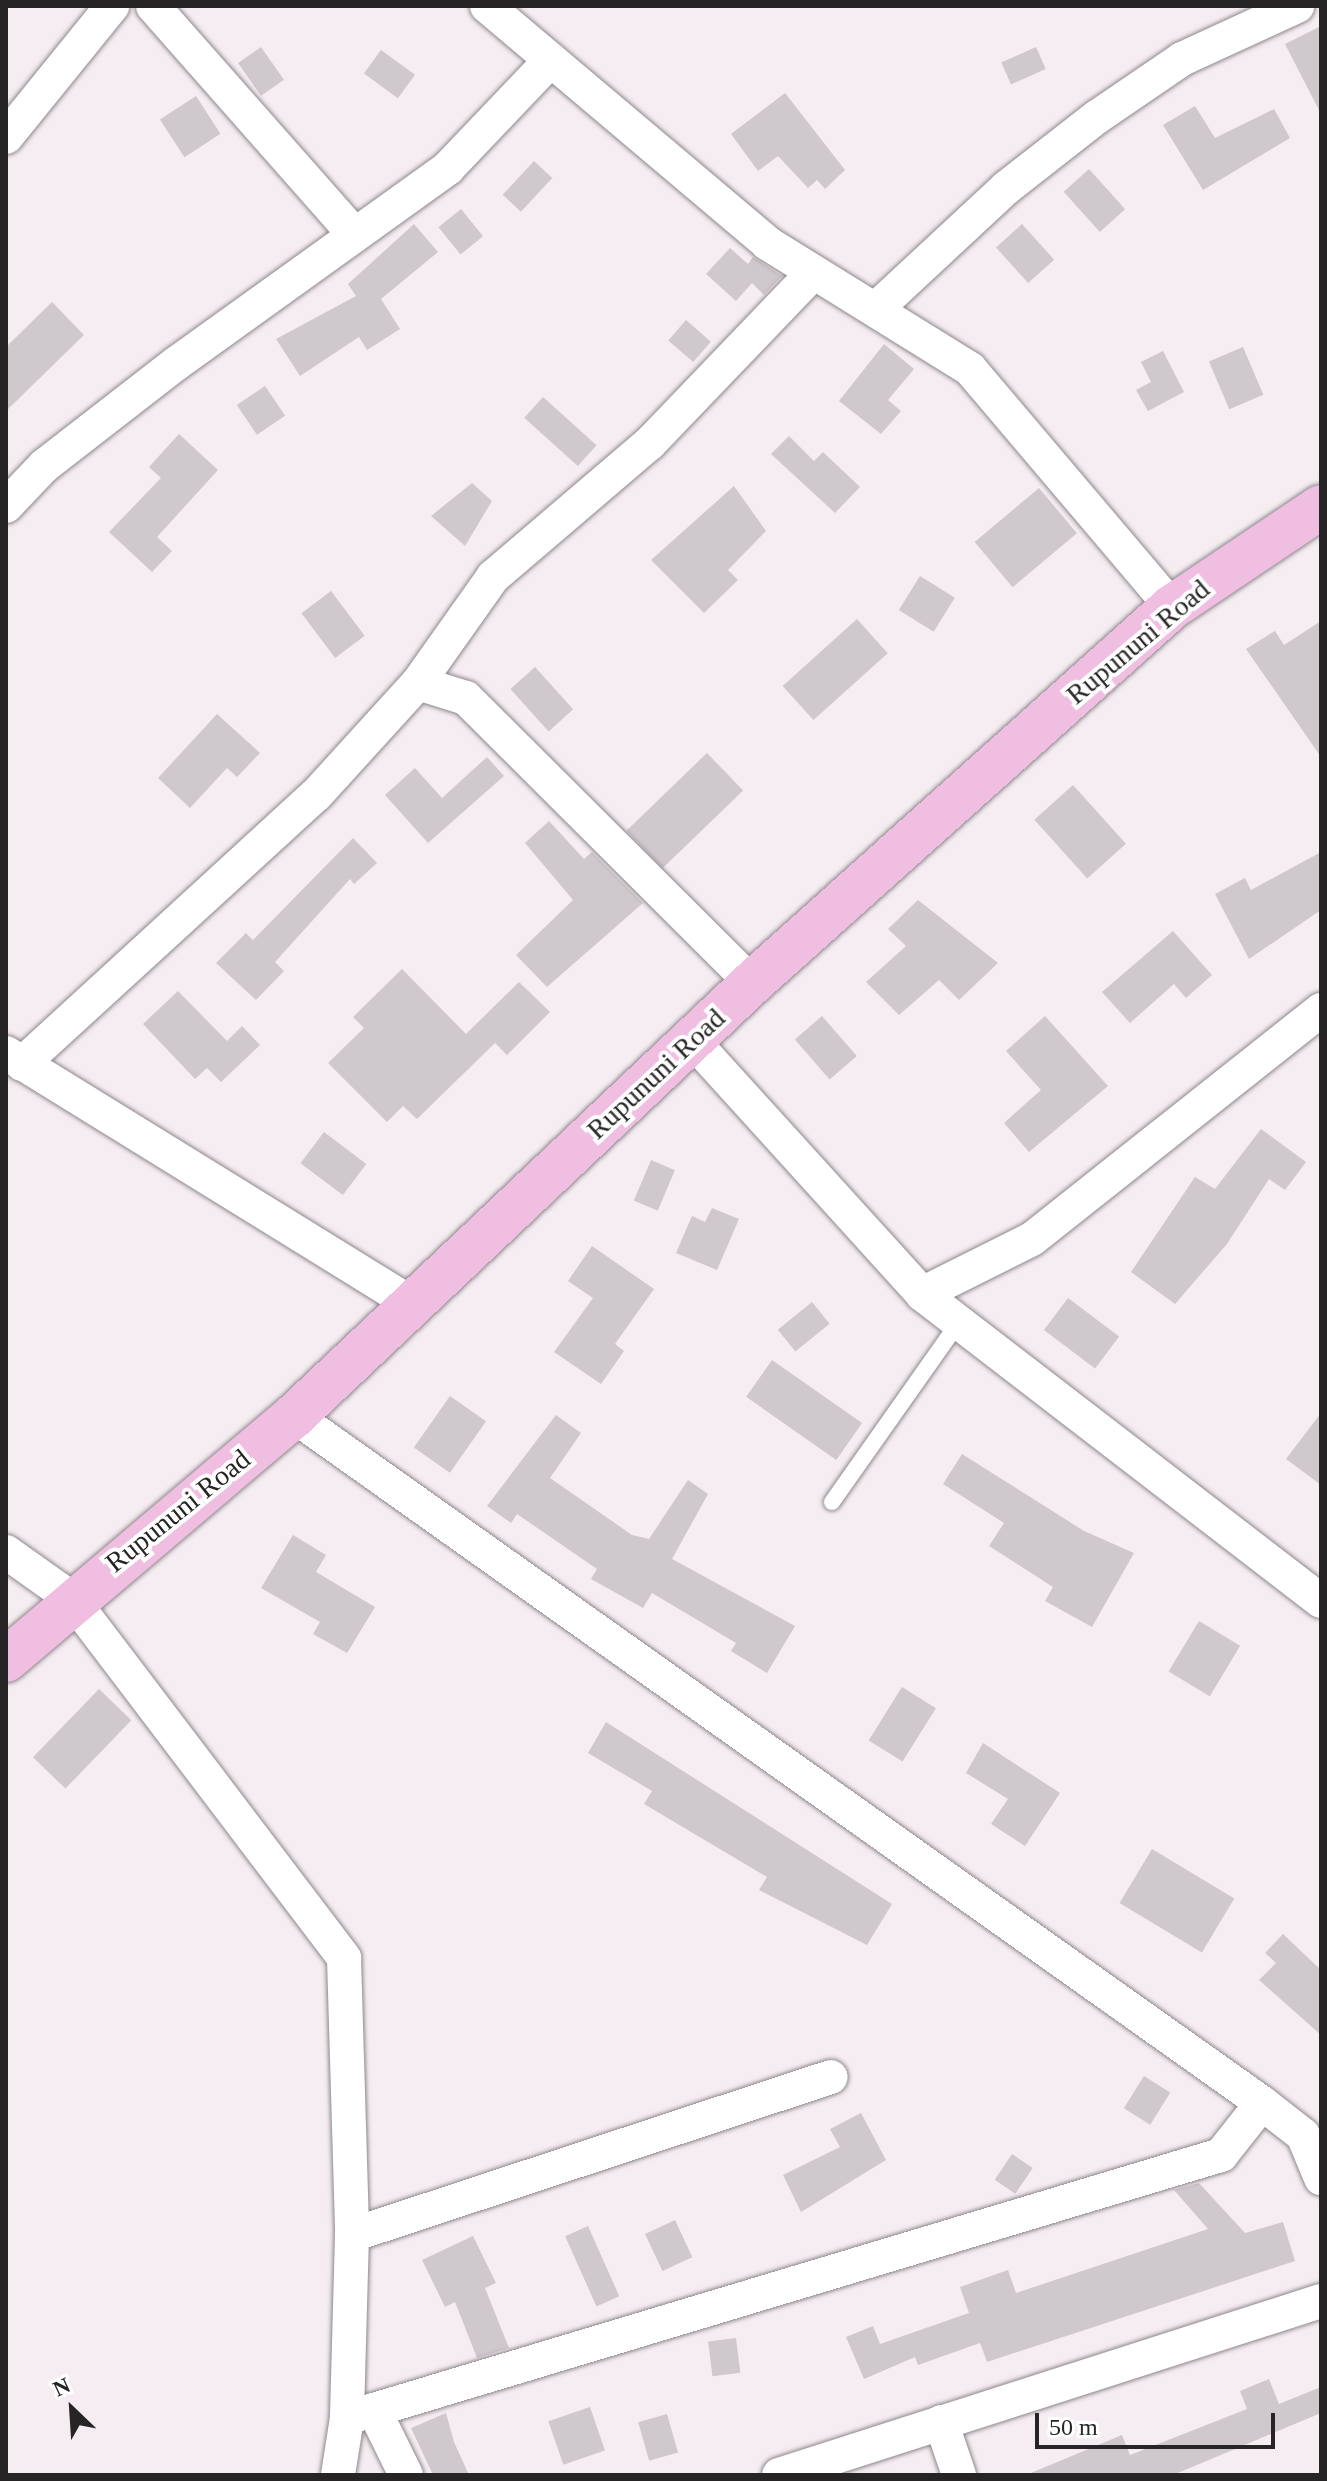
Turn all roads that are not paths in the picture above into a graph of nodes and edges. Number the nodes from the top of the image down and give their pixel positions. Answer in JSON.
{"nodes":[{"id":1,"x":112,"y":6,"type":"edge"},
{"id":2,"x":153,"y":6,"type":"edge"},
{"id":3,"x":487,"y":6,"type":"edge"},
{"id":4,"x":1297,"y":6,"type":"edge"},
{"id":5,"x":551,"y":60,"type":"junction"},
{"id":6,"x":6,"y":137,"type":"edge"},
{"id":7,"x":354,"y":234,"type":"junction"},
{"id":8,"x":812,"y":274,"type":"junction"},
{"id":9,"x":878,"y":307,"type":"junction"},
{"id":10,"x":6,"y":506,"type":"edge"},
{"id":11,"x":1321,"y":507,"type":"edge"},
{"id":12,"x":1172,"y":607,"type":"junction"},
{"id":13,"x":418,"y":683,"type":"junction"},
{"id":14,"x":752,"y":983,"type":"junction"},
{"id":15,"x":1321,"y":1010,"type":"edge"},
{"id":16,"x":692,"y":1040,"type":"junction"},
{"id":17,"x":14,"y":1058,"type":"edge"},
{"id":18,"x":922,"y":1294,"type":"junction"},
{"id":19,"x":413,"y":1304,"type":"junction"},
{"id":20,"x":959,"y":1322,"type":"junction"},
{"id":21,"x":294,"y":1416,"type":"junction"},
{"id":22,"x":832,"y":1502,"type":"dead end"},
{"id":23,"x":6,"y":1552,"type":"edge"},
{"id":24,"x":1318,"y":1594,"type":"edge"},
{"id":25,"x":71,"y":1598,"type":"junction"},
{"id":26,"x":6,"y":1660,"type":"edge"},
{"id":27,"x":831,"y":2077,"type":"dead end"},
{"id":28,"x":1262,"y":2103,"type":"junction"},
{"id":29,"x":1321,"y":2178,"type":"edge"},
{"id":30,"x":352,"y":2235,"type":"junction"},
{"id":31,"x":1321,"y":2301,"type":"edge"},
{"id":32,"x":361,"y":2414,"type":"junction"},
{"id":33,"x":941,"y":2422,"type":"junction"},
{"id":34,"x":338,"y":2475,"type":"edge"},
{"id":35,"x":406,"y":2475,"type":"edge"},
{"id":36,"x":779,"y":2475,"type":"edge"},
{"id":37,"x":959,"y":2475,"type":"edge"}],
"edges":[{"from":1,"to":6,"type":"street"},
{"from":2,"to":7,"type":"street"},
{"from":3,"to":5,"type":"street"},
{"from":4,"to":9,"type":"street"},
{"from":5,"to":7,"type":"street"},
{"from":5,"to":8,"type":"street"},
{"from":7,"to":10,"type":"street"},
{"from":8,"to":9,"type":"street"},
{"from":8,"to":13,"type":"street"},
{"from":9,"to":12,"type":"street"},
{"from":11,"to":12,"type":"main road","name":"Rupununi Road"},
{"from":12,"to":14,"type":"main road","name":"Rupununi Road"},
{"from":13,"to":14,"type":"street"},
{"from":13,"to":17,"type":"street"},
{"from":14,"to":16,"type":"main road","name":"Rupununi Road"},
{"from":15,"to":18,"type":"street"},
{"from":16,"to":18,"type":"street"},
{"from":16,"to":19,"type":"main road","name":"Rupununi Road"},
{"from":17,"to":19,"type":"street"},
{"from":18,"to":20,"type":"street"},
{"from":19,"to":21,"type":"main road","name":"Rupununi Road"},
{"from":20,"to":22,"type":"lane"},
{"from":20,"to":24,"type":"street"},
{"from":21,"to":25,"type":"main road","name":"Rupununi Road"},
{"from":21,"to":28,"type":"street"},
{"from":23,"to":25,"type":"street"},
{"from":25,"to":26,"type":"main road","name":"Rupununi Road"},
{"from":25,"to":30,"type":"street"},
{"from":27,"to":30,"type":"street"},
{"from":28,"to":29,"type":"street"},
{"from":28,"to":32,"type":"street"},
{"from":30,"to":32,"type":"street"},
{"from":31,"to":33,"type":"street"},
{"from":32,"to":34,"type":"street"},
{"from":32,"to":35,"type":"street"},
{"from":33,"to":36,"type":"street"},
{"from":33,"to":37,"type":"street"}]}
